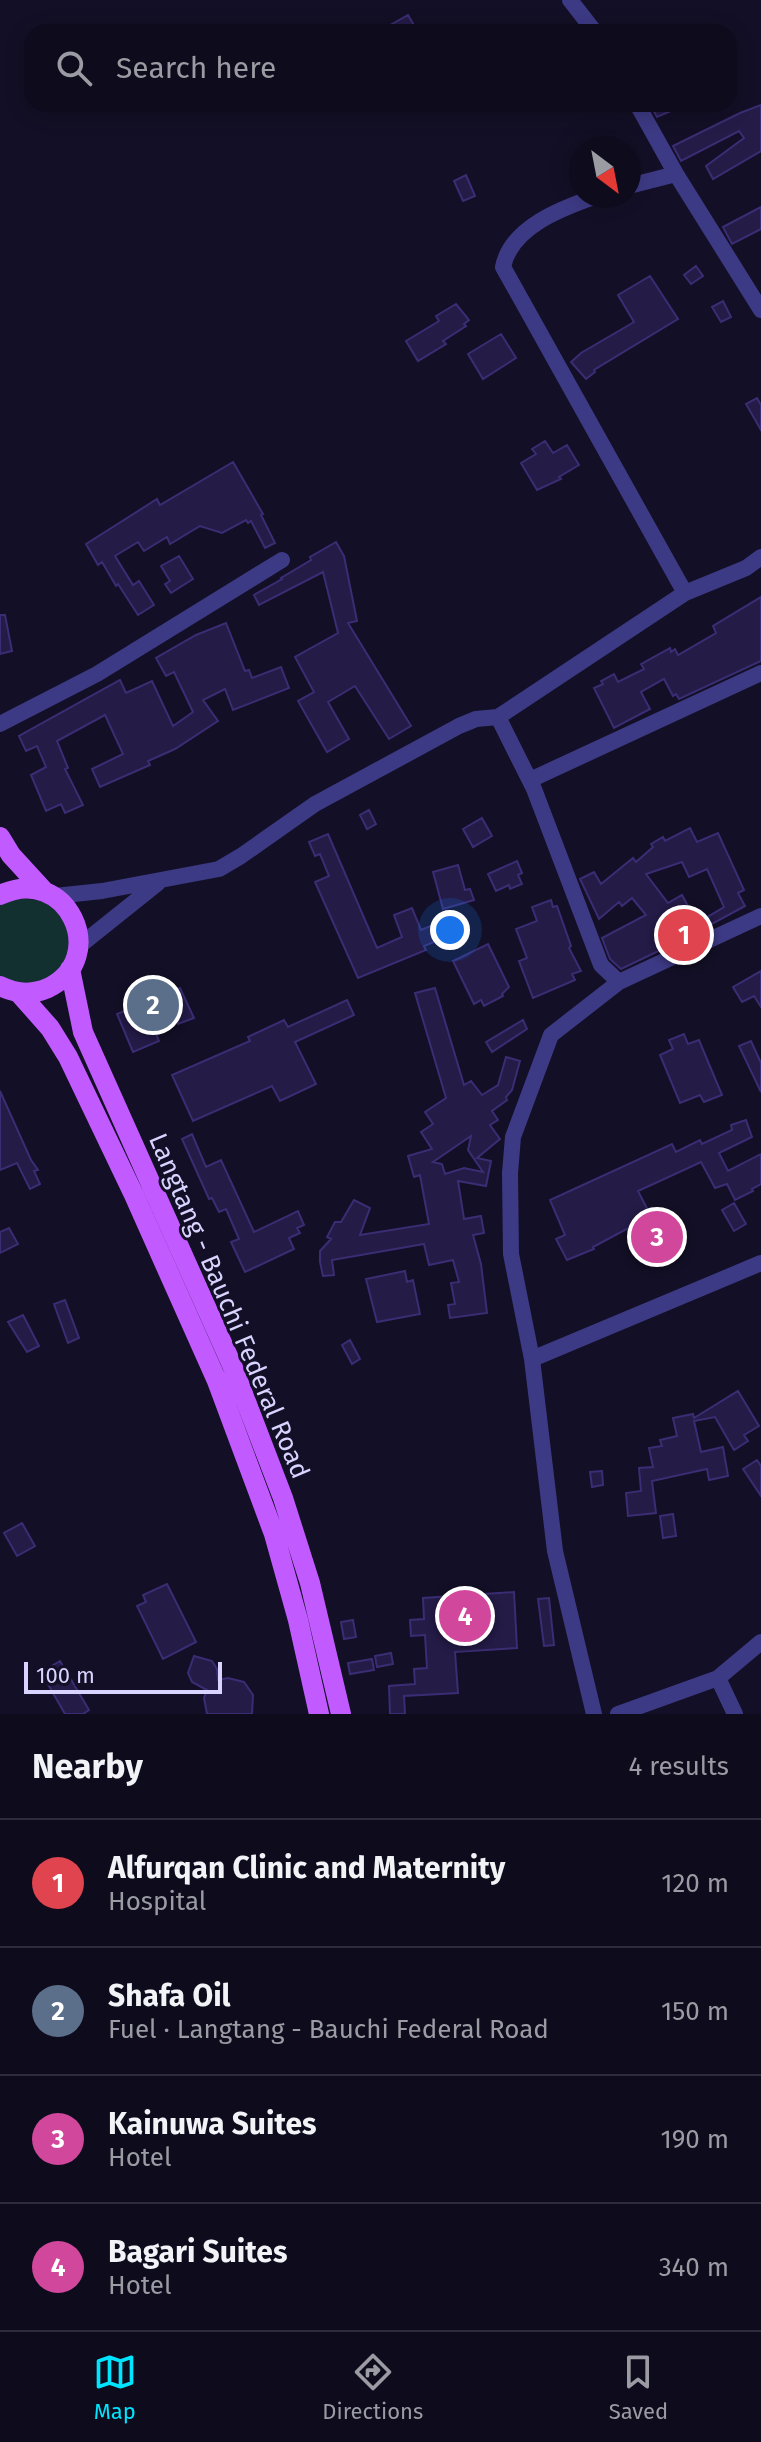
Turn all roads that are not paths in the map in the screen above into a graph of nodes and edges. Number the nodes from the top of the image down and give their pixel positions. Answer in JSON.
{"nodes":[{"id":1,"x":570,"y":0,"type":"edge"},
{"id":2,"x":589,"y":24,"type":"edge"},
{"id":3,"x":641,"y":112,"type":"edge"},
{"id":4,"x":676,"y":174,"type":"junction"},
{"id":5,"x":641,"y":183,"type":"edge"},
{"id":6,"x":569,"y":208,"type":"edge"},
{"id":7,"x":761,"y":310,"type":"edge"},
{"id":8,"x":761,"y":557,"type":"edge"},
{"id":9,"x":282,"y":560,"type":"dead end"},
{"id":10,"x":685,"y":593,"type":"junction"},
{"id":11,"x":761,"y":673,"type":"edge"},
{"id":12,"x":498,"y":717,"type":"junction"},
{"id":13,"x":0,"y":724,"type":"edge"},
{"id":14,"x":530,"y":780,"type":"junction"},
{"id":15,"x":0,"y":837,"type":"edge"},
{"id":16,"x":161,"y":880,"type":"junction"},
{"id":17,"x":50,"y":894,"type":"junction"},
{"id":18,"x":0,"y":895,"type":"edge"},
{"id":19,"x":761,"y":916,"type":"edge"},
{"id":20,"x":78,"y":947,"type":"junction"},
{"id":21,"x":70,"y":969,"type":"junction"},
{"id":22,"x":619,"y":982,"type":"junction"},
{"id":23,"x":10,"y":990,"type":"edge"},
{"id":24,"x":761,"y":1263,"type":"edge"},
{"id":25,"x":532,"y":1359,"type":"junction"},
{"id":26,"x":761,"y":1642,"type":"edge"},
{"id":27,"x":718,"y":1678,"type":"junction"},
{"id":28,"x":319,"y":1714,"type":"edge"},
{"id":29,"x":341,"y":1714,"type":"edge"},
{"id":30,"x":594,"y":1714,"type":"edge"},
{"id":31,"x":618,"y":1714,"type":"edge"},
{"id":32,"x":735,"y":1714,"type":"edge"}],
"edges":[{"from":1,"to":2,"type":"street"},
{"from":3,"to":4,"type":"street"},
{"from":4,"to":5,"type":"street"},
{"from":4,"to":7,"type":"street"},
{"from":6,"to":10,"type":"street"},
{"from":8,"to":10,"type":"street"},
{"from":9,"to":13,"type":"street"},
{"from":10,"to":12,"type":"street"},
{"from":11,"to":14,"type":"street"},
{"from":12,"to":14,"type":"street"},
{"from":12,"to":16,"type":"street"},
{"from":14,"to":22,"type":"street"},
{"from":15,"to":17,"type":"main road"},
{"from":16,"to":17,"type":"street"},
{"from":16,"to":20,"type":"street"},
{"from":17,"to":18,"type":"main road"},
{"from":17,"to":20,"type":"main road"},
{"from":19,"to":22,"type":"street"},
{"from":20,"to":21,"type":"main road"},
{"from":21,"to":23,"type":"main road"},
{"from":21,"to":29,"type":"main road","name":"Langtang - Bauchi Federal Road"},
{"from":22,"to":25,"type":"street"},
{"from":23,"to":28,"type":"main road","name":"Langtang - Bauchi Federal Road"},
{"from":24,"to":25,"type":"street"},
{"from":25,"to":30,"type":"street"},
{"from":26,"to":27,"type":"street"},
{"from":27,"to":31,"type":"street"},
{"from":27,"to":32,"type":"street"}]}
